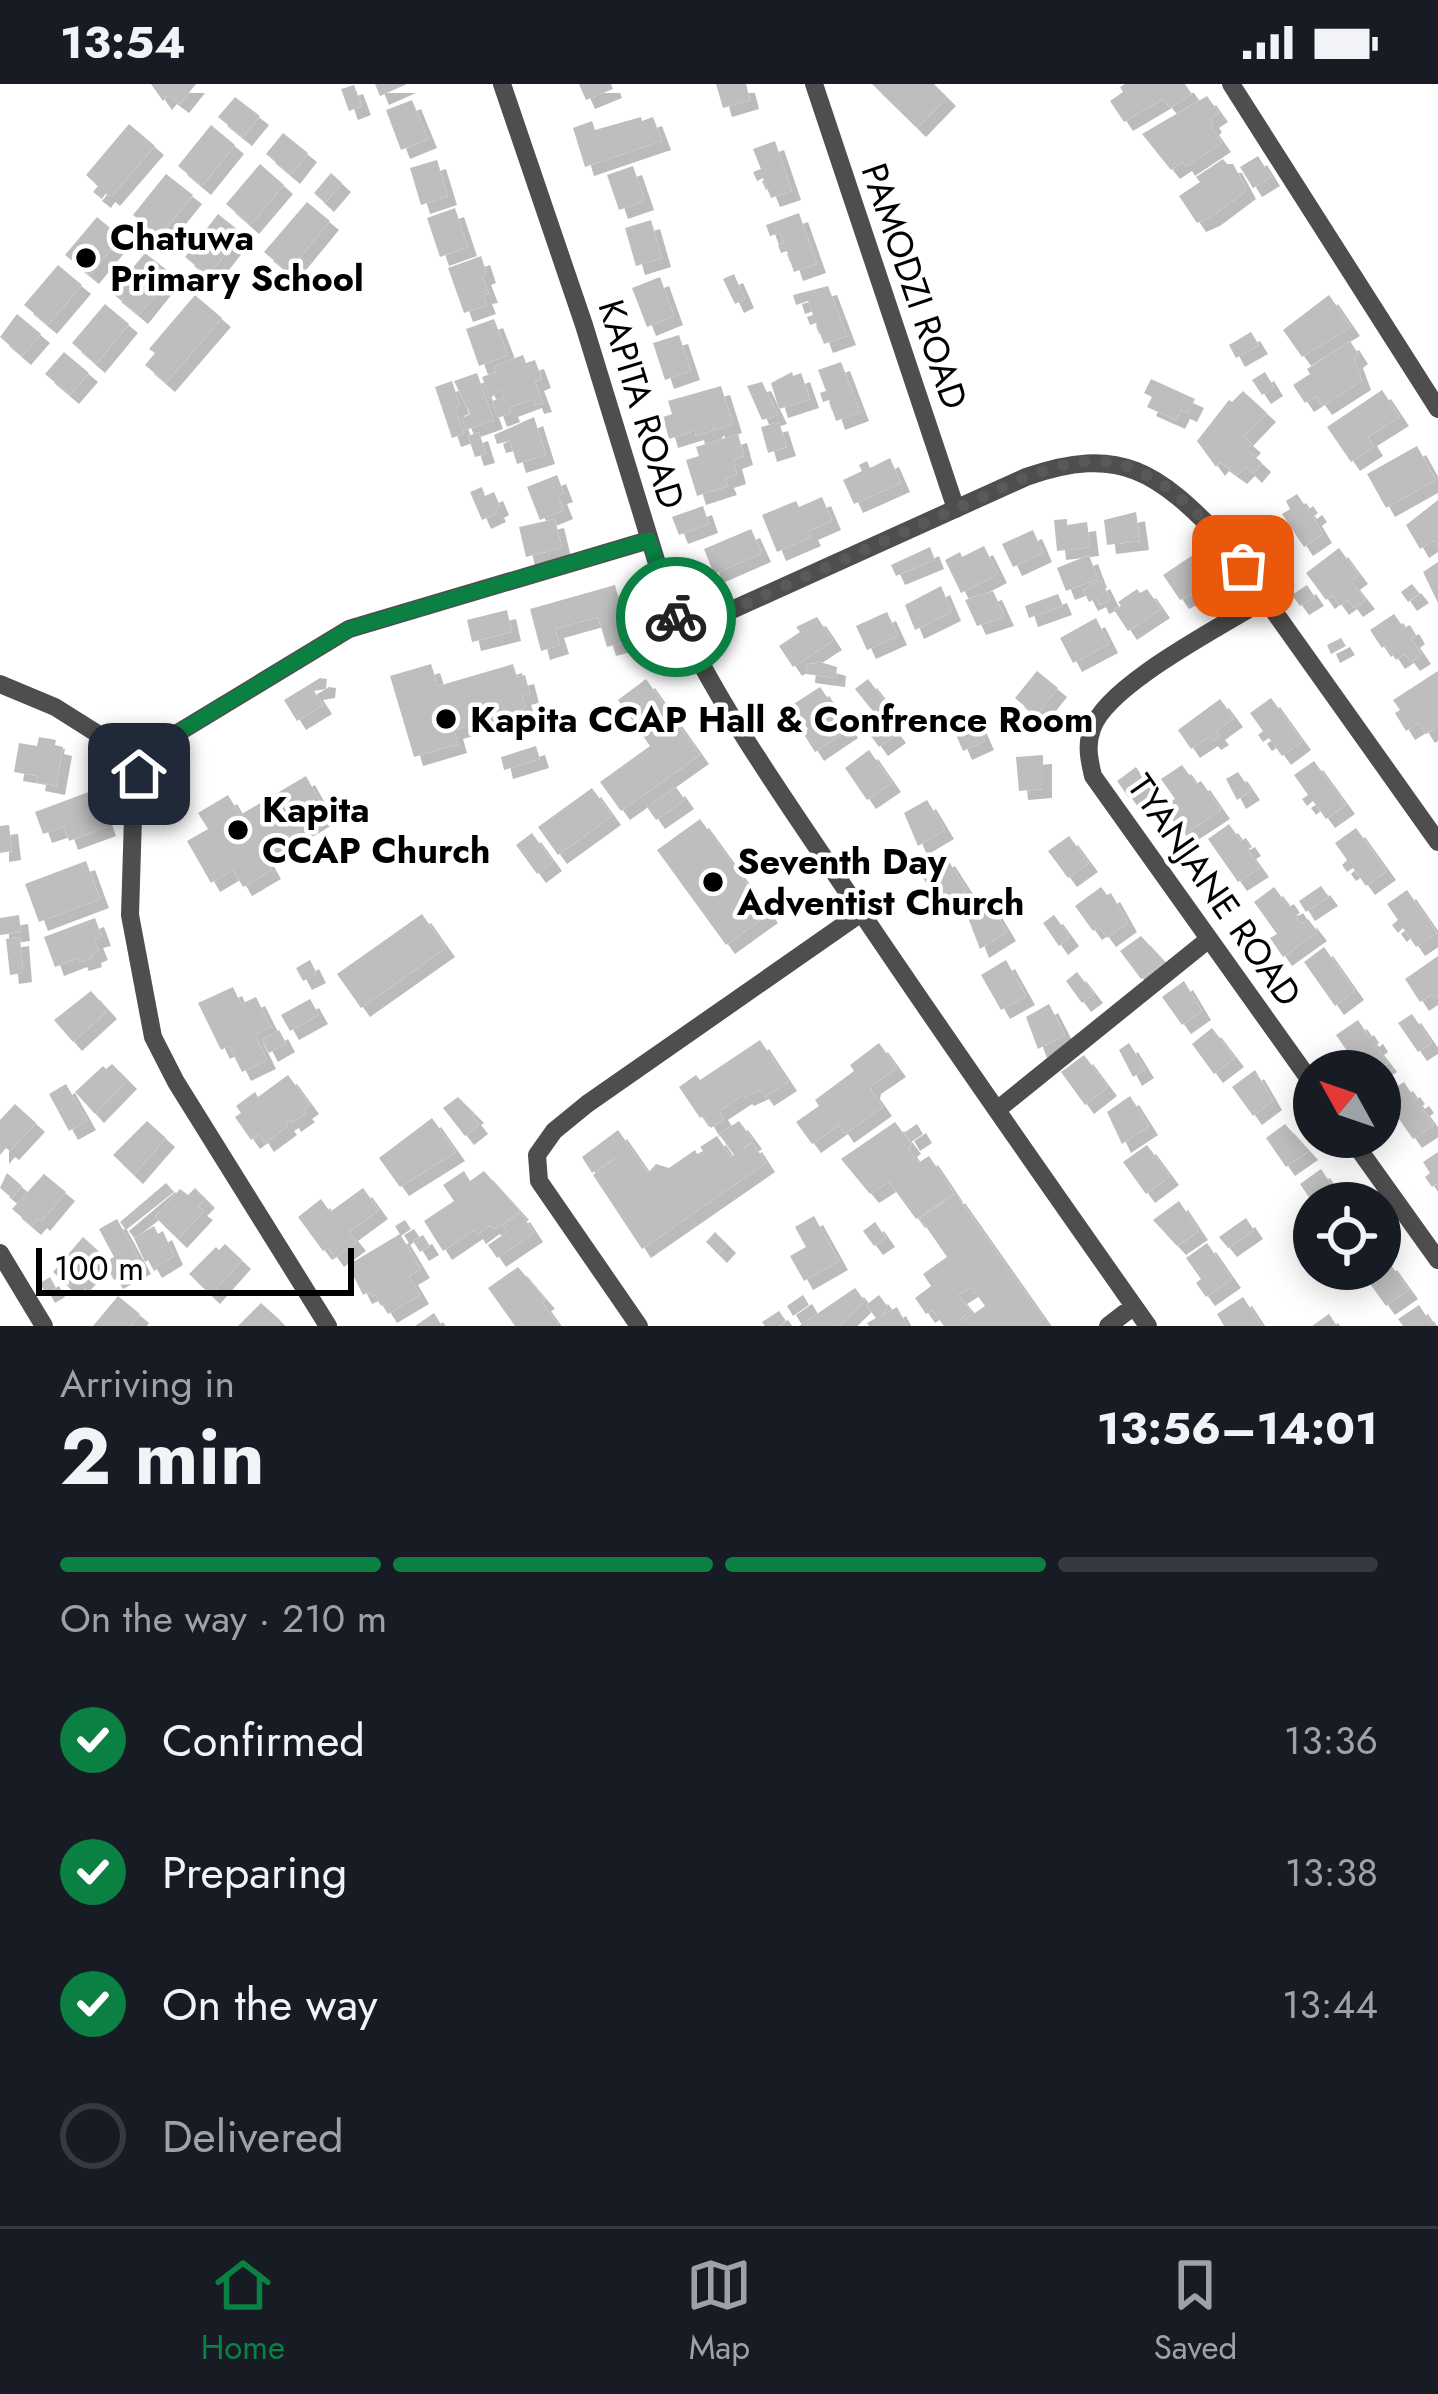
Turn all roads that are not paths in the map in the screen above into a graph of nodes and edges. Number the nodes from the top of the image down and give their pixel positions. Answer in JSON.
{"nodes":[{"id":1,"x":502,"y":84,"type":"edge"},
{"id":2,"x":814,"y":84,"type":"edge"},
{"id":3,"x":1231,"y":84,"type":"edge"},
{"id":4,"x":1438,"y":409,"type":"edge"},
{"id":5,"x":956,"y":509,"type":"junction"},
{"id":6,"x":649,"y":540,"type":"junction"},
{"id":7,"x":1267,"y":598,"type":"junction"},
{"id":8,"x":683,"y":632,"type":"junction"},
{"id":9,"x":0,"y":684,"type":"edge"},
{"id":10,"x":144,"y":763,"type":"junction"},
{"id":11,"x":1438,"y":842,"type":"edge"},
{"id":12,"x":862,"y":913,"type":"junction"},
{"id":13,"x":1209,"y":939,"type":"junction"},
{"id":14,"x":1293,"y":1057,"type":"edge"},
{"id":15,"x":997,"y":1110,"type":"junction"},
{"id":16,"x":1365,"y":1158,"type":"edge"},
{"id":17,"x":0,"y":1253,"type":"edge"},
{"id":18,"x":1438,"y":1261,"type":"edge"},
{"id":19,"x":1134,"y":1306,"type":"junction"},
{"id":20,"x":44,"y":1326,"type":"edge"},
{"id":21,"x":328,"y":1326,"type":"edge"},
{"id":22,"x":639,"y":1326,"type":"edge"},
{"id":23,"x":1108,"y":1326,"type":"edge"},
{"id":24,"x":1148,"y":1326,"type":"edge"}],
"edges":[{"from":1,"to":6,"type":"street","name":"KAPITA ROAD"},
{"from":2,"to":5,"type":"street","name":"PAMODZI ROAD"},
{"from":3,"to":4,"type":"street"},
{"from":5,"to":7,"type":"street"},
{"from":5,"to":8,"type":"street"},
{"from":6,"to":8,"type":"street","name":"KAPITA ROAD"},
{"from":6,"to":10,"type":"street"},
{"from":7,"to":11,"type":"street"},
{"from":7,"to":13,"type":"street","name":"TYANJANE ROAD"},
{"from":8,"to":12,"type":"street","name":"KAPITA ROAD"},
{"from":9,"to":10,"type":"street"},
{"from":10,"to":21,"type":"street"},
{"from":12,"to":15,"type":"street","name":"KAPITA ROAD"},
{"from":12,"to":22,"type":"street"},
{"from":13,"to":14,"type":"street","name":"TYANJANE ROAD"},
{"from":13,"to":15,"type":"street"},
{"from":15,"to":19,"type":"street","name":"KAPITA ROAD"},
{"from":16,"to":18,"type":"street"},
{"from":17,"to":20,"type":"street"},
{"from":19,"to":23,"type":"street"},
{"from":19,"to":24,"type":"street","name":"KAPITA ROAD"}]}
